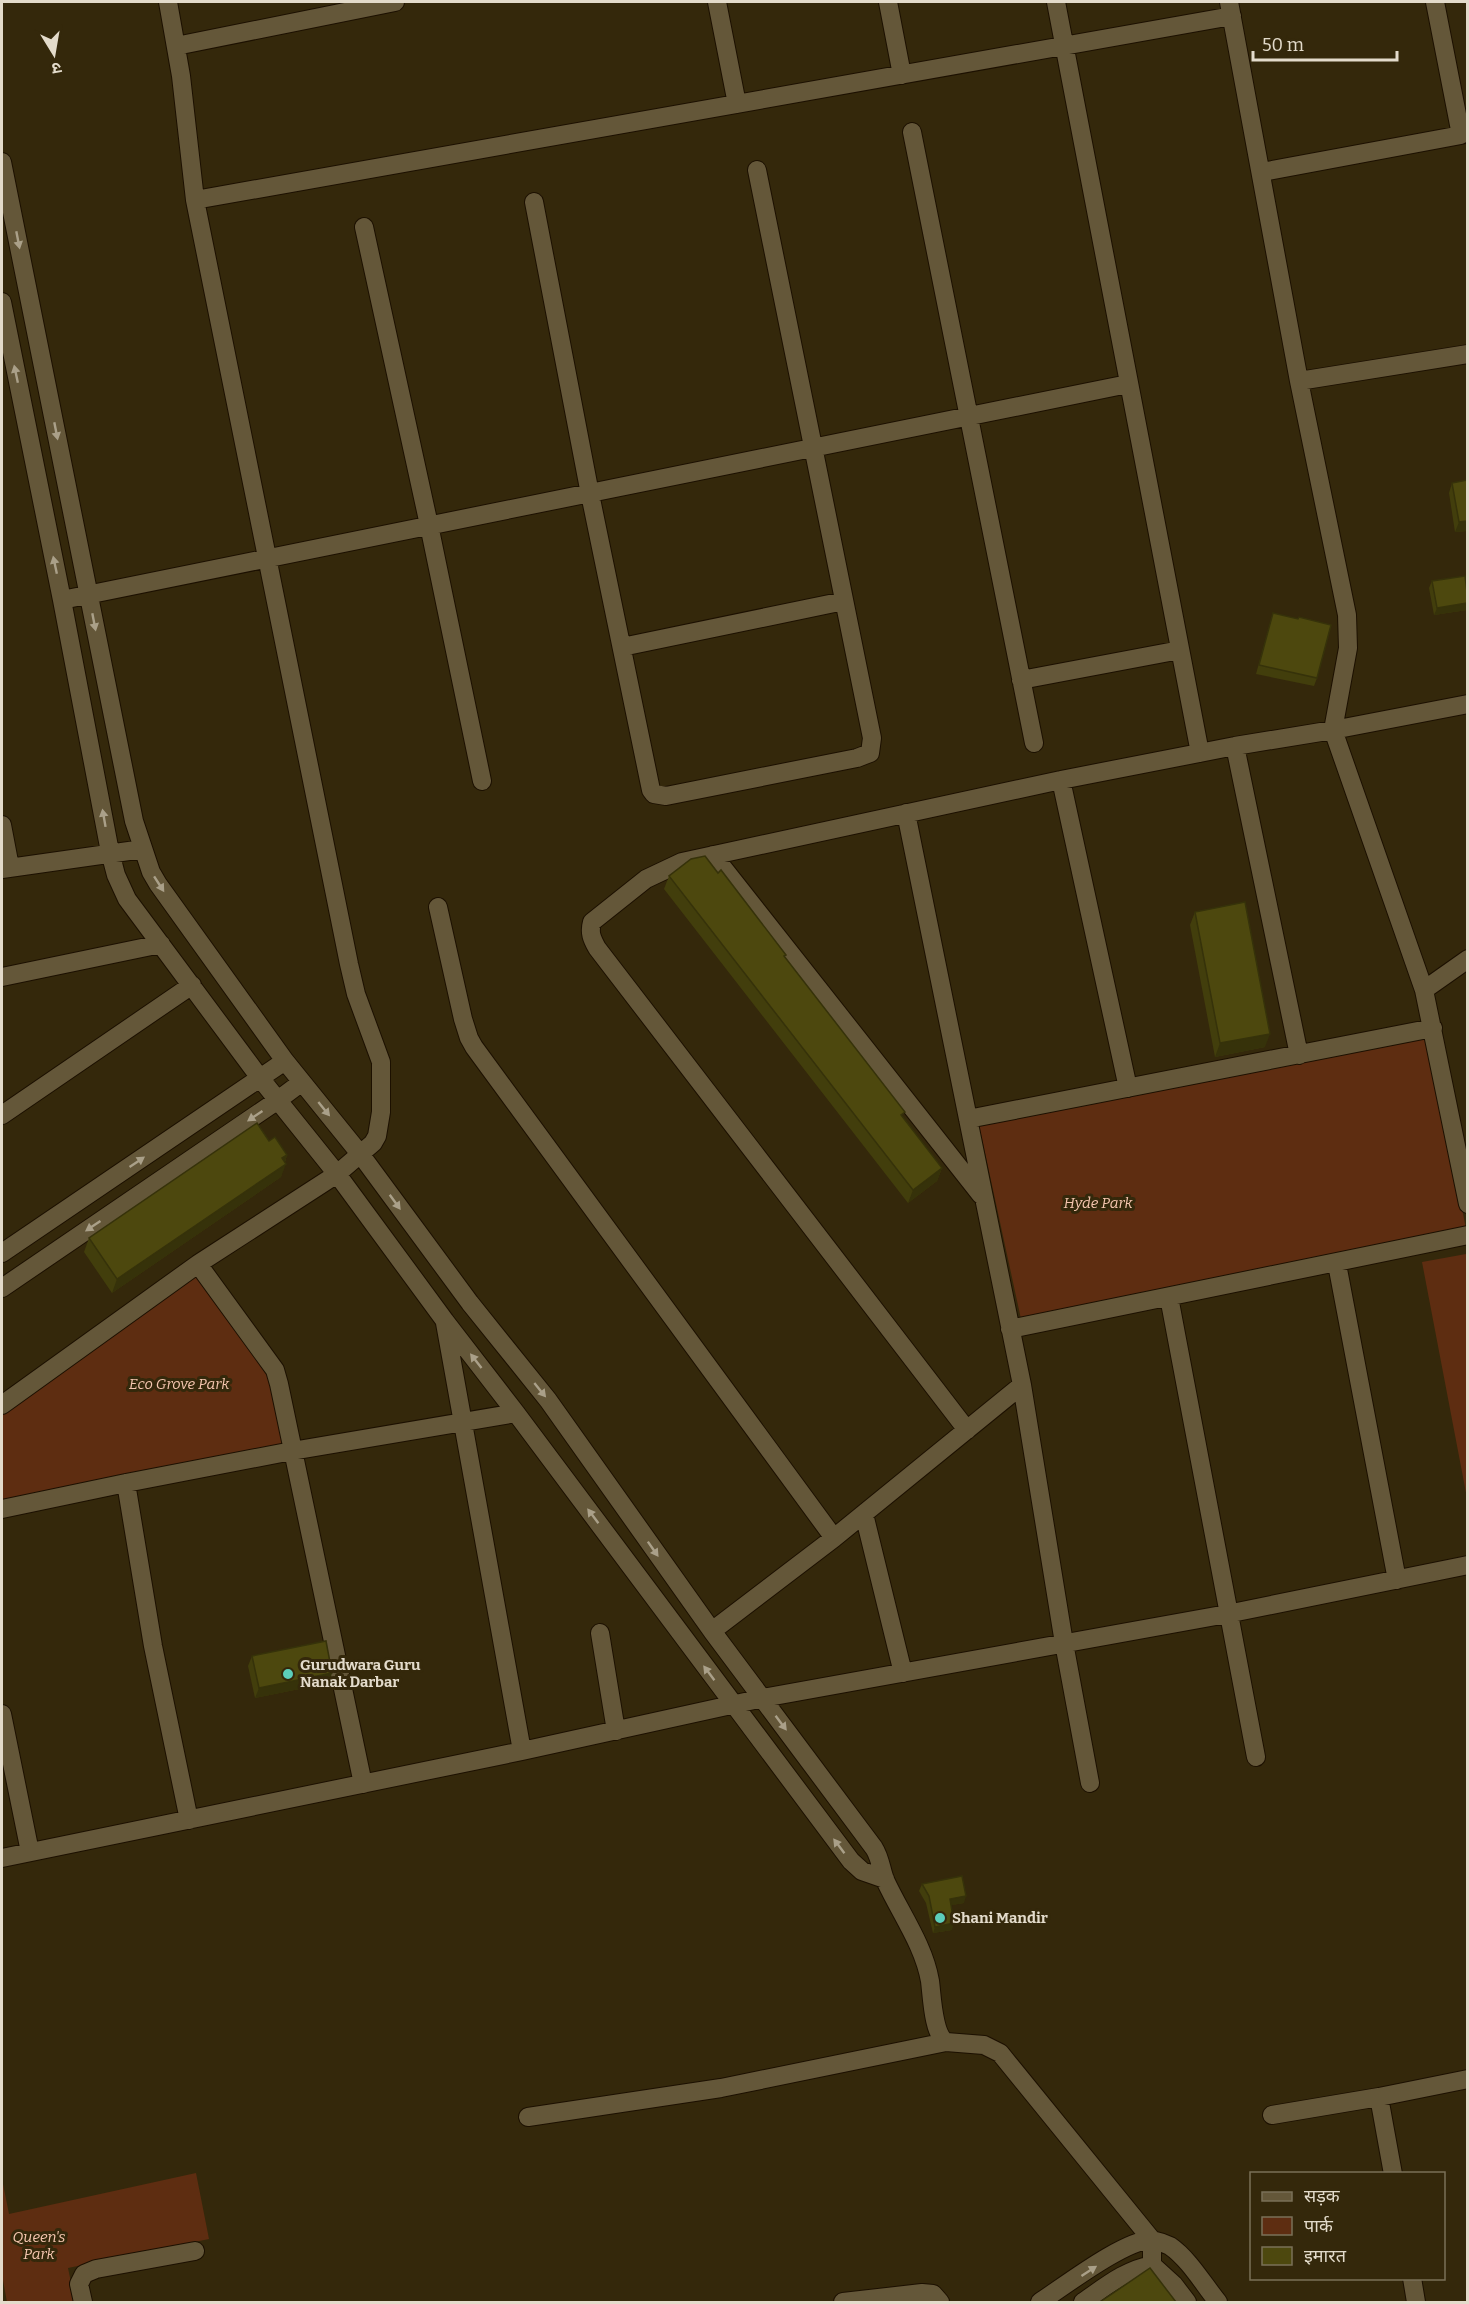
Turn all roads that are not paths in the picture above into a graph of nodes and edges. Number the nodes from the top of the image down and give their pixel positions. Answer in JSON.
{"nodes":[{"id":1,"x":168,"y":2,"type":"edge"},
{"id":2,"x":395,"y":2,"type":"edge"},
{"id":3,"x":717,"y":2,"type":"edge"},
{"id":4,"x":888,"y":2,"type":"edge"},
{"id":5,"x":1056,"y":2,"type":"edge"},
{"id":6,"x":1435,"y":2,"type":"edge"},
{"id":7,"x":1231,"y":9,"type":"edge"},
{"id":8,"x":176,"y":46,"type":"junction"},
{"id":9,"x":1065,"y":46,"type":"junction"},
{"id":10,"x":902,"y":75,"type":"junction"},
{"id":11,"x":736,"y":104,"type":"junction"},
{"id":12,"x":912,"y":132,"type":"dead end"},
{"id":13,"x":2,"y":162,"type":"edge"},
{"id":14,"x":757,"y":170,"type":"dead end"},
{"id":15,"x":1262,"y":172,"type":"junction"},
{"id":16,"x":195,"y":200,"type":"junction"},
{"id":17,"x":534,"y":202,"type":"dead end"},
{"id":18,"x":364,"y":227,"type":"dead end"},
{"id":19,"x":2,"y":302,"type":"edge"},
{"id":20,"x":1467,"y":354,"type":"edge"},
{"id":21,"x":1299,"y":381,"type":"junction"},
{"id":22,"x":1128,"y":384,"type":"junction"},
{"id":23,"x":969,"y":416,"type":"junction"},
{"id":24,"x":812,"y":447,"type":"junction"},
{"id":25,"x":590,"y":494,"type":"junction"},
{"id":26,"x":429,"y":525,"type":"junction"},
{"id":27,"x":267,"y":557,"type":"junction"},
{"id":28,"x":88,"y":594,"type":"junction"},
{"id":29,"x":62,"y":600,"type":"junction"},
{"id":30,"x":844,"y":601,"type":"junction"},
{"id":31,"x":622,"y":647,"type":"junction"},
{"id":32,"x":1180,"y":650,"type":"junction"},
{"id":33,"x":1021,"y":680,"type":"junction"},
{"id":34,"x":1467,"y":704,"type":"edge"},
{"id":35,"x":1333,"y":730,"type":"junction"},
{"id":36,"x":1034,"y":743,"type":"dead end"},
{"id":37,"x":1235,"y":746,"type":"junction"},
{"id":38,"x":1200,"y":753,"type":"junction"},
{"id":39,"x":1061,"y":780,"type":"junction"},
{"id":40,"x":482,"y":781,"type":"dead end"},
{"id":41,"x":906,"y":813,"type":"junction"},
{"id":42,"x":2,"y":825,"type":"edge"},
{"id":43,"x":143,"y":849,"type":"junction"},
{"id":44,"x":110,"y":852,"type":"junction"},
{"id":45,"x":713,"y":855,"type":"junction"},
{"id":46,"x":6,"y":868,"type":"edge"},
{"id":47,"x":438,"y":907,"type":"dead end"},
{"id":48,"x":161,"y":944,"type":"junction"},
{"id":49,"x":1467,"y":959,"type":"edge"},
{"id":50,"x":2,"y":977,"type":"edge"},
{"id":51,"x":192,"y":985,"type":"junction"},
{"id":52,"x":1424,"y":990,"type":"junction"},
{"id":53,"x":1433,"y":1028,"type":"junction"},
{"id":54,"x":1299,"y":1055,"type":"junction"},
{"id":55,"x":285,"y":1061,"type":"junction"},
{"id":56,"x":260,"y":1078,"type":"junction"},
{"id":57,"x":302,"y":1082,"type":"junction"},
{"id":58,"x":1128,"y":1088,"type":"junction"},
{"id":59,"x":278,"y":1100,"type":"junction"},
{"id":60,"x":2,"y":1115,"type":"edge"},
{"id":61,"x":968,"y":1119,"type":"junction"},
{"id":62,"x":361,"y":1155,"type":"junction"},
{"id":63,"x":337,"y":1173,"type":"junction"},
{"id":64,"x":984,"y":1199,"type":"junction"},
{"id":65,"x":1467,"y":1204,"type":"edge"},
{"id":66,"x":1467,"y":1236,"type":"edge"},
{"id":67,"x":2,"y":1253,"type":"edge"},
{"id":68,"x":198,"y":1264,"type":"junction"},
{"id":69,"x":1337,"y":1264,"type":"junction"},
{"id":70,"x":2,"y":1288,"type":"edge"},
{"id":71,"x":1169,"y":1297,"type":"junction"},
{"id":72,"x":444,"y":1321,"type":"junction"},
{"id":73,"x":1010,"y":1329,"type":"junction"},
{"id":74,"x":1022,"y":1385,"type":"junction"},
{"id":75,"x":2,"y":1405,"type":"edge"},
{"id":76,"x":516,"y":1413,"type":"junction"},
{"id":77,"x":461,"y":1422,"type":"junction"},
{"id":78,"x":967,"y":1430,"type":"junction"},
{"id":79,"x":292,"y":1451,"type":"junction"},
{"id":80,"x":126,"y":1483,"type":"junction"},
{"id":81,"x":2,"y":1509,"type":"edge"},
{"id":82,"x":864,"y":1514,"type":"junction"},
{"id":83,"x":834,"y":1538,"type":"junction"},
{"id":84,"x":1467,"y":1565,"type":"edge"},
{"id":85,"x":1397,"y":1580,"type":"junction"},
{"id":86,"x":1227,"y":1614,"type":"junction"},
{"id":87,"x":711,"y":1631,"type":"junction"},
{"id":88,"x":600,"y":1633,"type":"dead end"},
{"id":89,"x":1064,"y":1643,"type":"junction"},
{"id":90,"x":903,"y":1673,"type":"junction"},
{"id":91,"x":763,"y":1698,"type":"junction"},
{"id":92,"x":733,"y":1705,"type":"junction"},
{"id":93,"x":2,"y":1714,"type":"edge"},
{"id":94,"x":616,"y":1731,"type":"junction"},
{"id":95,"x":522,"y":1751,"type":"junction"},
{"id":96,"x":1256,"y":1758,"type":"dead end"},
{"id":97,"x":363,"y":1784,"type":"junction"},
{"id":98,"x":1090,"y":1784,"type":"dead end"},
{"id":99,"x":189,"y":1820,"type":"junction"},
{"id":100,"x":30,"y":1852,"type":"junction"},
{"id":101,"x":2,"y":1858,"type":"edge"},
{"id":102,"x":885,"y":1879,"type":"junction"},
{"id":103,"x":946,"y":2042,"type":"junction"},
{"id":104,"x":1467,"y":2079,"type":"edge"},
{"id":105,"x":1379,"y":2097,"type":"junction"},
{"id":106,"x":1272,"y":2115,"type":"dead end"},
{"id":107,"x":528,"y":2117,"type":"dead end"},
{"id":108,"x":1393,"y":2172,"type":"edge"},
{"id":109,"x":1152,"y":2240,"type":"junction"},
{"id":110,"x":195,"y":2251,"type":"dead end"},
{"id":111,"x":1152,"y":2265,"type":"junction"},
{"id":112,"x":1412,"y":2280,"type":"edge"},
{"id":113,"x":83,"y":2302,"type":"edge"},
{"id":114,"x":843,"y":2302,"type":"edge"},
{"id":115,"x":940,"y":2302,"type":"edge"},
{"id":116,"x":1040,"y":2302,"type":"edge"},
{"id":117,"x":1083,"y":2302,"type":"edge"},
{"id":118,"x":1186,"y":2302,"type":"edge"},
{"id":119,"x":1218,"y":2302,"type":"edge"},
{"id":120,"x":1416,"y":2302,"type":"edge"}],
"edges":[{"from":1,"to":8,"type":"street"},
{"from":2,"to":8,"type":"street"},
{"from":3,"to":11,"type":"street"},
{"from":4,"to":10,"type":"street"},
{"from":5,"to":9,"type":"street"},
{"from":6,"to":15,"type":"street"},
{"from":7,"to":9,"type":"street"},
{"from":7,"to":15,"type":"street"},
{"from":8,"to":16,"type":"street"},
{"from":9,"to":10,"type":"street"},
{"from":9,"to":22,"type":"street"},
{"from":10,"to":11,"type":"street"},
{"from":11,"to":16,"type":"street"},
{"from":12,"to":23,"type":"street"},
{"from":13,"to":28,"type":"street","one_way":true},
{"from":14,"to":24,"type":"street"},
{"from":15,"to":21,"type":"street"},
{"from":16,"to":27,"type":"street"},
{"from":17,"to":25,"type":"street"},
{"from":18,"to":26,"type":"street"},
{"from":29,"to":19,"type":"street","one_way":true},
{"from":20,"to":21,"type":"street"},
{"from":21,"to":35,"type":"street"},
{"from":22,"to":23,"type":"street"},
{"from":22,"to":32,"type":"street"},
{"from":23,"to":24,"type":"street"},
{"from":23,"to":33,"type":"street"},
{"from":24,"to":25,"type":"street"},
{"from":24,"to":30,"type":"street"},
{"from":25,"to":26,"type":"street"},
{"from":25,"to":31,"type":"street"},
{"from":26,"to":27,"type":"street"},
{"from":26,"to":40,"type":"street"},
{"from":27,"to":28,"type":"street"},
{"from":27,"to":62,"type":"street"},
{"from":28,"to":29,"type":"street"},
{"from":28,"to":43,"type":"street","one_way":true},
{"from":44,"to":29,"type":"street","one_way":true},
{"from":30,"to":31,"type":"street"},
{"from":30,"to":31,"type":"street"},
{"from":32,"to":33,"type":"street"},
{"from":32,"to":38,"type":"street"},
{"from":33,"to":36,"type":"street"},
{"from":34,"to":35,"type":"street"},
{"from":35,"to":37,"type":"street"},
{"from":35,"to":52,"type":"street"},
{"from":37,"to":38,"type":"street"},
{"from":37,"to":54,"type":"street"},
{"from":38,"to":39,"type":"street"},
{"from":39,"to":41,"type":"street"},
{"from":39,"to":58,"type":"street"},
{"from":41,"to":45,"type":"street"},
{"from":41,"to":61,"type":"street"},
{"from":42,"to":46,"type":"street"},
{"from":43,"to":44,"type":"street"},
{"from":43,"to":55,"type":"street","one_way":true},
{"from":44,"to":46,"type":"street"},
{"from":44,"to":48,"type":"street"},
{"from":45,"to":64,"type":"street"},
{"from":45,"to":78,"type":"street"},
{"from":47,"to":83,"type":"street"},
{"from":48,"to":50,"type":"street"},
{"from":48,"to":51,"type":"street"},
{"from":49,"to":52,"type":"street"},
{"from":51,"to":56,"type":"street"},
{"from":51,"to":60,"type":"street"},
{"from":52,"to":53,"type":"street"},
{"from":53,"to":54,"type":"street"},
{"from":53,"to":65,"type":"street"},
{"from":54,"to":58,"type":"street"},
{"from":55,"to":56,"type":"street"},
{"from":55,"to":57,"type":"street"},
{"from":56,"to":59,"type":"street"},
{"from":67,"to":56,"type":"street","one_way":true},
{"from":57,"to":59,"type":"street"},
{"from":57,"to":62,"type":"street","one_way":true},
{"from":58,"to":61,"type":"street"},
{"from":59,"to":63,"type":"street"},
{"from":59,"to":70,"type":"street","one_way":true},
{"from":61,"to":64,"type":"street"},
{"from":62,"to":63,"type":"street"},
{"from":62,"to":87,"type":"street","one_way":true},
{"from":63,"to":68,"type":"street"},
{"from":63,"to":72,"type":"street"},
{"from":64,"to":73,"type":"street"},
{"from":66,"to":69,"type":"street"},
{"from":68,"to":75,"type":"street"},
{"from":68,"to":79,"type":"street"},
{"from":69,"to":71,"type":"street"},
{"from":69,"to":85,"type":"street"},
{"from":71,"to":73,"type":"street"},
{"from":71,"to":86,"type":"street"},
{"from":76,"to":72,"type":"street","one_way":true},
{"from":72,"to":77,"type":"street"},
{"from":73,"to":74,"type":"street"},
{"from":74,"to":78,"type":"street"},
{"from":74,"to":89,"type":"street"},
{"from":76,"to":77,"type":"street"},
{"from":92,"to":76,"type":"street","one_way":true},
{"from":77,"to":79,"type":"street"},
{"from":77,"to":95,"type":"street"},
{"from":78,"to":82,"type":"street"},
{"from":79,"to":80,"type":"street"},
{"from":79,"to":97,"type":"street"},
{"from":80,"to":81,"type":"street"},
{"from":80,"to":99,"type":"street"},
{"from":82,"to":83,"type":"street"},
{"from":82,"to":90,"type":"street"},
{"from":83,"to":87,"type":"street"},
{"from":84,"to":85,"type":"street"},
{"from":85,"to":86,"type":"street"},
{"from":86,"to":89,"type":"street"},
{"from":86,"to":96,"type":"street"},
{"from":87,"to":91,"type":"street"},
{"from":88,"to":94,"type":"street"},
{"from":89,"to":90,"type":"street"},
{"from":89,"to":98,"type":"street"},
{"from":90,"to":91,"type":"street"},
{"from":91,"to":92,"type":"street"},
{"from":91,"to":102,"type":"street","one_way":true},
{"from":92,"to":94,"type":"street"},
{"from":102,"to":92,"type":"street","one_way":true},
{"from":93,"to":100,"type":"street"},
{"from":94,"to":95,"type":"street"},
{"from":95,"to":97,"type":"street"},
{"from":97,"to":99,"type":"street"},
{"from":99,"to":100,"type":"street"},
{"from":100,"to":101,"type":"street"},
{"from":102,"to":103,"type":"street"},
{"from":103,"to":107,"type":"street"},
{"from":103,"to":109,"type":"street"},
{"from":104,"to":105,"type":"street"},
{"from":105,"to":106,"type":"street"},
{"from":105,"to":108,"type":"street"},
{"from":109,"to":111,"type":"street"},
{"from":116,"to":109,"type":"street","one_way":true},
{"from":109,"to":119,"type":"street"},
{"from":110,"to":113,"type":"street"},
{"from":111,"to":117,"type":"street"},
{"from":111,"to":118,"type":"street"},
{"from":112,"to":120,"type":"street"},
{"from":114,"to":115,"type":"street"}]}
